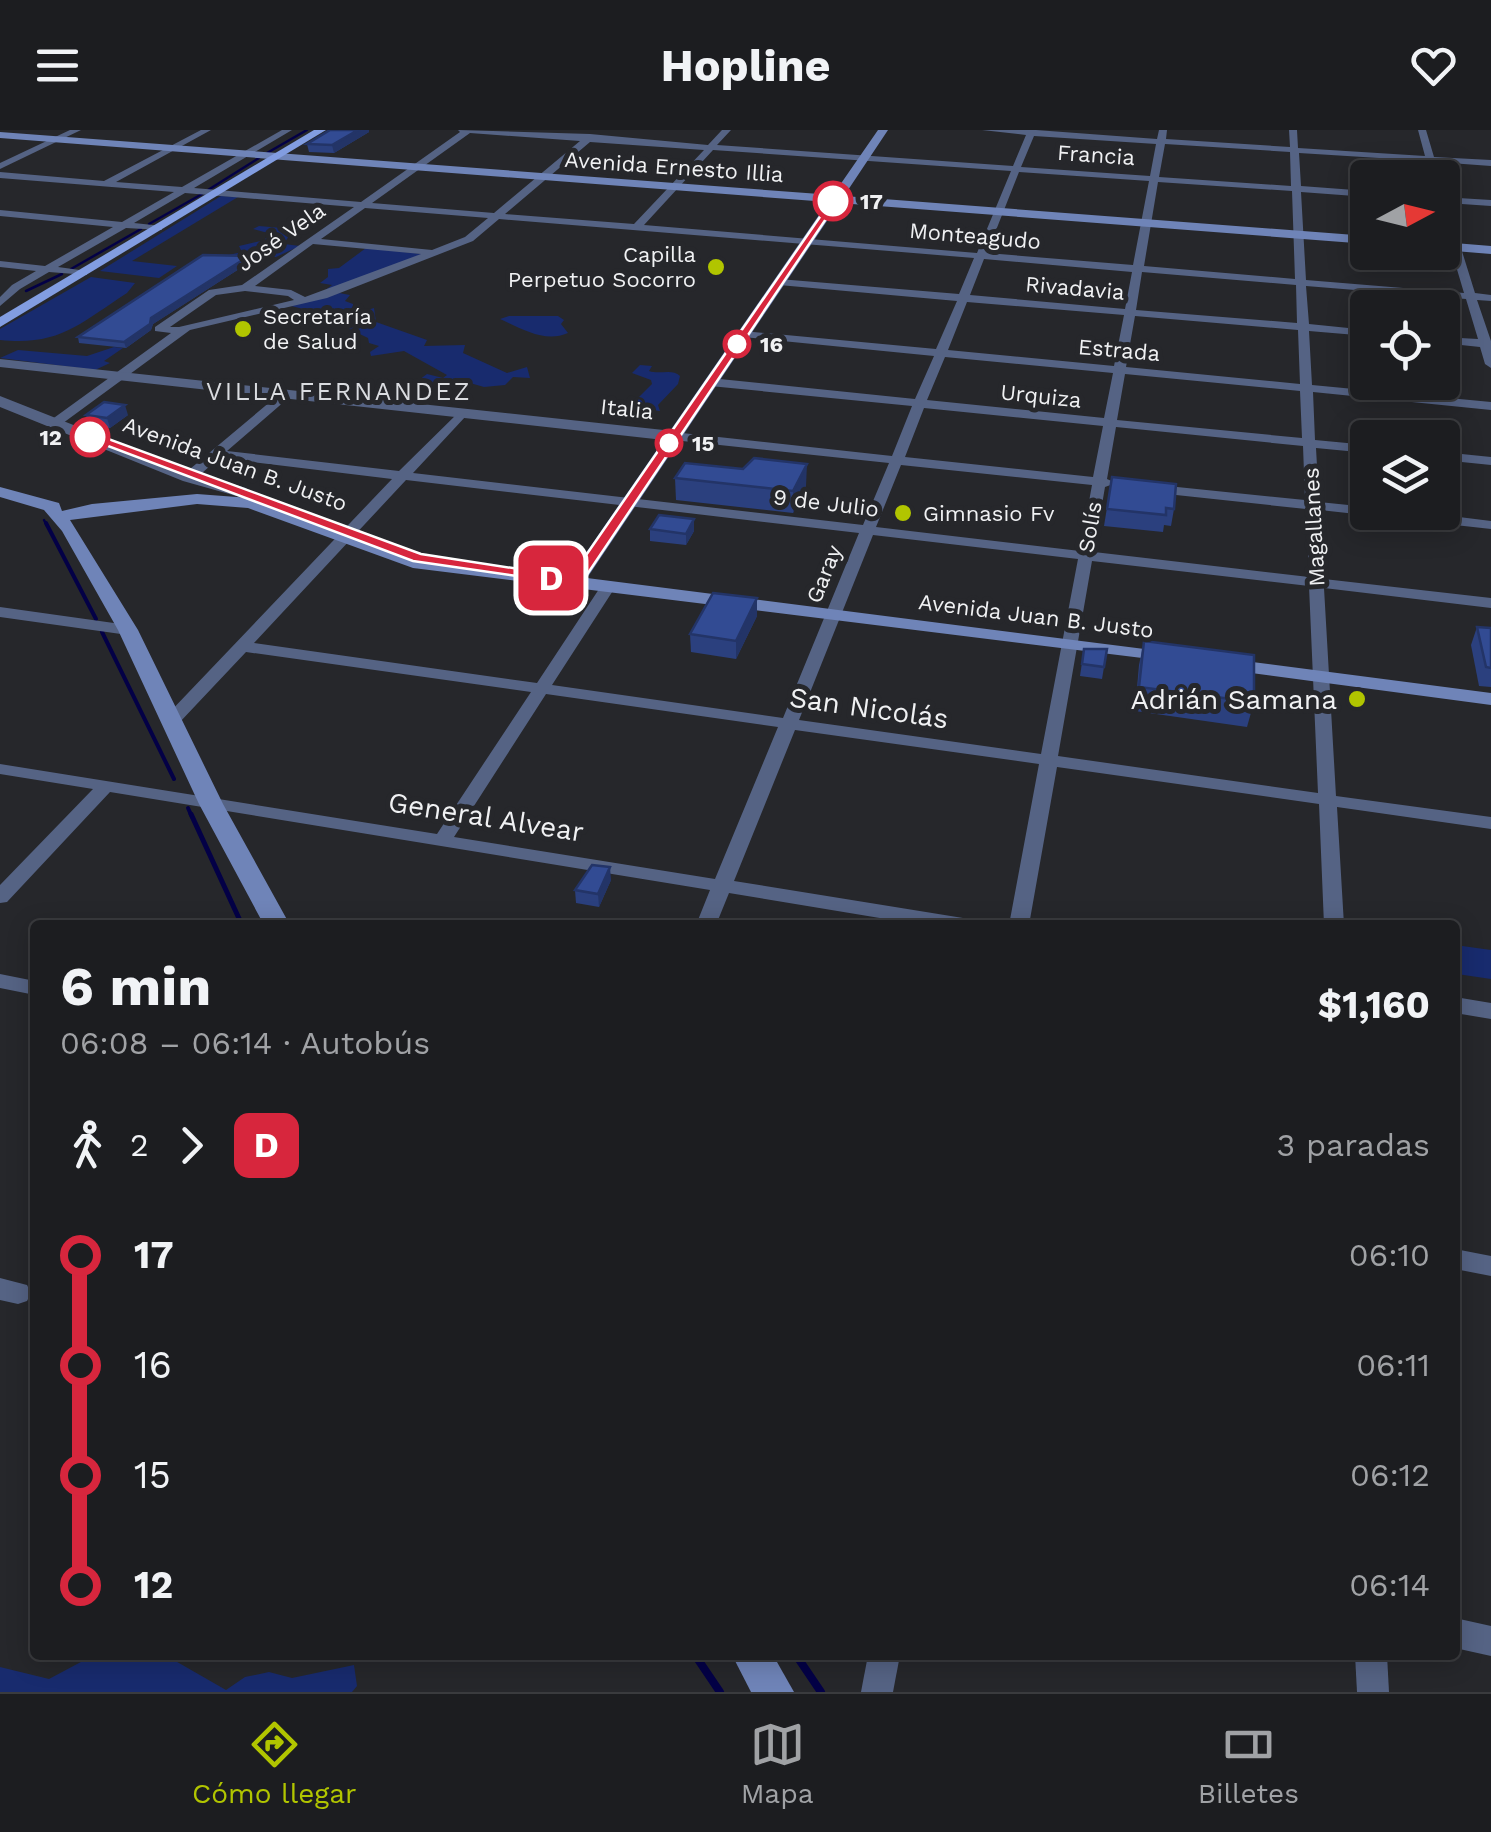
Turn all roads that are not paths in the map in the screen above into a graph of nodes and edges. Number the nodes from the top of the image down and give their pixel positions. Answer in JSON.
{"nodes":[{"id":1,"x":77,"y":130,"type":"edge"},
{"id":2,"x":207,"y":130,"type":"edge"},
{"id":3,"x":288,"y":130,"type":"edge"},
{"id":4,"x":321,"y":130,"type":"edge"},
{"id":5,"x":466,"y":130,"type":"edge"},
{"id":6,"x":599,"y":130,"type":"edge"},
{"id":7,"x":727,"y":130,"type":"edge"},
{"id":8,"x":883,"y":130,"type":"edge"},
{"id":9,"x":986,"y":130,"type":"edge"},
{"id":10,"x":1163,"y":130,"type":"edge"},
{"id":11,"x":1293,"y":130,"type":"edge"},
{"id":12,"x":1422,"y":130,"type":"edge"},
{"id":13,"x":1031,"y":132,"type":"edge"},
{"id":14,"x":0,"y":135,"type":"edge"},
{"id":15,"x":57,"y":139,"type":"junction"},
{"id":16,"x":588,"y":139,"type":"junction"},
{"id":17,"x":1160,"y":142,"type":"junction"},
{"id":18,"x":174,"y":148,"type":"junction"},
{"id":19,"x":710,"y":148,"type":"junction"},
{"id":20,"x":1295,"y":151,"type":"junction"},
{"id":21,"x":246,"y":154,"type":"junction"},
{"id":22,"x":278,"y":156,"type":"junction"},
{"id":23,"x":862,"y":158,"type":"junction"},
{"id":24,"x":1430,"y":159,"type":"junction"},
{"id":25,"x":1491,"y":163,"type":"edge"},
{"id":26,"x":0,"y":166,"type":"edge"},
{"id":27,"x":415,"y":168,"type":"junction"},
{"id":28,"x":1015,"y":169,"type":"junction"},
{"id":29,"x":0,"y":175,"type":"edge"},
{"id":30,"x":543,"y":177,"type":"junction"},
{"id":31,"x":1153,"y":179,"type":"junction"},
{"id":32,"x":105,"y":184,"type":"junction"},
{"id":33,"x":674,"y":187,"type":"junction"},
{"id":34,"x":1296,"y":189,"type":"junction"},
{"id":35,"x":182,"y":190,"type":"junction"},
{"id":36,"x":1350,"y":193,"type":"edge"},
{"id":37,"x":216,"y":194,"type":"junction"},
{"id":38,"x":834,"y":200,"type":"junction"},
{"id":39,"x":1460,"y":201,"type":"edge"},
{"id":40,"x":1491,"y":203,"type":"edge"},
{"id":41,"x":361,"y":205,"type":"junction"},
{"id":42,"x":997,"y":212,"type":"junction"},
{"id":43,"x":0,"y":213,"type":"edge"},
{"id":44,"x":17,"y":215,"type":"junction"},
{"id":45,"x":496,"y":216,"type":"junction"},
{"id":46,"x":1146,"y":223,"type":"junction"},
{"id":47,"x":0,"y":224,"type":"edge"},
{"id":48,"x":126,"y":224,"type":"junction"},
{"id":49,"x":159,"y":228,"type":"junction"},
{"id":50,"x":636,"y":228,"type":"junction"},
{"id":51,"x":1297,"y":234,"type":"junction"},
{"id":52,"x":1350,"y":238,"type":"edge"},
{"id":53,"x":310,"y":241,"type":"junction"},
{"id":54,"x":806,"y":242,"type":"junction"},
{"id":55,"x":1460,"y":247,"type":"edge"},
{"id":56,"x":1491,"y":250,"type":"edge"},
{"id":57,"x":436,"y":252,"type":"junction"},
{"id":58,"x":979,"y":256,"type":"junction"},
{"id":59,"x":0,"y":264,"type":"edge"},
{"id":60,"x":48,"y":269,"type":"junction"},
{"id":61,"x":1136,"y":269,"type":"junction"},
{"id":62,"x":1460,"y":270,"type":"edge"},
{"id":63,"x":83,"y":273,"type":"junction"},
{"id":64,"x":778,"y":282,"type":"junction"},
{"id":65,"x":1300,"y":282,"type":"junction"},
{"id":66,"x":245,"y":288,"type":"junction"},
{"id":67,"x":1471,"y":297,"type":"junction"},
{"id":68,"x":962,"y":298,"type":"junction"},
{"id":69,"x":1491,"y":298,"type":"edge"},
{"id":70,"x":304,"y":301,"type":"junction"},
{"id":71,"x":0,"y":307,"type":"edge"},
{"id":72,"x":18,"y":312,"type":"junction"},
{"id":73,"x":1130,"y":312,"type":"junction"},
{"id":74,"x":0,"y":323,"type":"edge"},
{"id":75,"x":1303,"y":328,"type":"junction"},
{"id":76,"x":181,"y":332,"type":"junction"},
{"id":77,"x":1350,"y":332,"type":"edge"},
{"id":78,"x":744,"y":334,"type":"junction"},
{"id":79,"x":1460,"y":342,"type":"edge"},
{"id":80,"x":1488,"y":344,"type":"edge"},
{"id":81,"x":940,"y":353,"type":"junction"},
{"id":82,"x":0,"y":364,"type":"edge"},
{"id":83,"x":1491,"y":364,"type":"edge"},
{"id":84,"x":1119,"y":370,"type":"junction"},
{"id":85,"x":119,"y":376,"type":"junction"},
{"id":86,"x":710,"y":382,"type":"junction"},
{"id":87,"x":1307,"y":388,"type":"junction"},
{"id":88,"x":287,"y":394,"type":"junction"},
{"id":89,"x":0,"y":401,"type":"edge"},
{"id":90,"x":918,"y":403,"type":"junction"},
{"id":91,"x":1491,"y":406,"type":"edge"},
{"id":92,"x":462,"y":413,"type":"junction"},
{"id":93,"x":55,"y":423,"type":"junction"},
{"id":94,"x":1109,"y":423,"type":"junction"},
{"id":95,"x":673,"y":436,"type":"junction"},
{"id":96,"x":1310,"y":443,"type":"junction"},
{"id":97,"x":1350,"y":446,"type":"edge"},
{"id":98,"x":216,"y":454,"type":"junction"},
{"id":99,"x":1460,"y":458,"type":"edge"},
{"id":100,"x":896,"y":460,"type":"junction"},
{"id":101,"x":1491,"y":461,"type":"edge"},
{"id":102,"x":189,"y":476,"type":"junction"},
{"id":103,"x":402,"y":476,"type":"junction"},
{"id":104,"x":0,"y":482,"type":"edge"},
{"id":105,"x":1098,"y":482,"type":"junction"},
{"id":106,"x":1118,"y":484,"type":"edge"},
{"id":107,"x":1137,"y":486,"type":"edge"},
{"id":108,"x":0,"y":492,"type":"edge"},
{"id":109,"x":245,"y":498,"type":"junction"},
{"id":110,"x":629,"y":503,"type":"junction"},
{"id":111,"x":1312,"y":505,"type":"junction"},
{"id":112,"x":1350,"y":509,"type":"edge"},
{"id":113,"x":73,"y":511,"type":"junction"},
{"id":114,"x":1460,"y":521,"type":"edge"},
{"id":115,"x":1491,"y":525,"type":"edge"},
{"id":116,"x":866,"y":530,"type":"junction"},
{"id":117,"x":345,"y":534,"type":"junction"},
{"id":118,"x":1086,"y":555,"type":"junction"},
{"id":119,"x":575,"y":582,"type":"junction"},
{"id":120,"x":1316,"y":583,"type":"junction"},
{"id":121,"x":608,"y":586,"type":"junction"},
{"id":122,"x":1491,"y":603,"type":"edge"},
{"id":123,"x":0,"y":612,"type":"edge"},
{"id":124,"x":832,"y":615,"type":"junction"},
{"id":125,"x":128,"y":630,"type":"junction"},
{"id":126,"x":1070,"y":645,"type":"junction"},
{"id":127,"x":240,"y":646,"type":"junction"},
{"id":128,"x":1321,"y":678,"type":"junction"},
{"id":129,"x":543,"y":689,"type":"junction"},
{"id":130,"x":1491,"y":699,"type":"edge"},
{"id":131,"x":173,"y":718,"type":"junction"},
{"id":132,"x":788,"y":724,"type":"junction"},
{"id":133,"x":1049,"y":760,"type":"junction"},
{"id":134,"x":0,"y":769,"type":"edge"},
{"id":135,"x":106,"y":786,"type":"junction"},
{"id":136,"x":1328,"y":800,"type":"junction"},
{"id":137,"x":211,"y":804,"type":"junction"},
{"id":138,"x":1491,"y":823,"type":"edge"},
{"id":139,"x":442,"y":840,"type":"junction"},
{"id":140,"x":722,"y":886,"type":"junction"},
{"id":141,"x":0,"y":897,"type":"edge"},
{"id":142,"x":274,"y":920,"type":"edge"},
{"id":143,"x":708,"y":920,"type":"edge"},
{"id":144,"x":931,"y":920,"type":"edge"},
{"id":145,"x":1020,"y":920,"type":"edge"},
{"id":146,"x":1334,"y":920,"type":"edge"},
{"id":147,"x":0,"y":981,"type":"edge"},
{"id":148,"x":30,"y":987,"type":"edge"},
{"id":149,"x":1460,"y":1006,"type":"edge"},
{"id":150,"x":1491,"y":1011,"type":"edge"},
{"id":151,"x":1460,"y":1260,"type":"edge"},
{"id":152,"x":1491,"y":1266,"type":"edge"},
{"id":153,"x":1460,"y":1634,"type":"edge"},
{"id":154,"x":1491,"y":1641,"type":"edge"},
{"id":155,"x":754,"y":1660,"type":"edge"},
{"id":156,"x":883,"y":1660,"type":"edge"},
{"id":157,"x":1371,"y":1660,"type":"edge"},
{"id":158,"x":774,"y":1692,"type":"edge"},
{"id":159,"x":877,"y":1692,"type":"edge"},
{"id":160,"x":1374,"y":1692,"type":"edge"}],
"edges":[{"from":1,"to":15,"type":"street"},
{"from":2,"to":18,"type":"street"},
{"from":3,"to":21,"type":"street"},
{"from":4,"to":22,"type":"main road"},
{"from":5,"to":16,"type":"street","name":"Francia"},
{"from":5,"to":27,"type":"street","name":"José Vela"},
{"from":6,"to":16,"type":"street"},
{"from":7,"to":19,"type":"street"},
{"from":8,"to":23,"type":"main road"},
{"from":9,"to":13,"type":"street"},
{"from":10,"to":17,"type":"street","name":"Solís"},
{"from":11,"to":20,"type":"street","name":"Magallanes"},
{"from":12,"to":24,"type":"street"},
{"from":13,"to":17,"type":"street"},
{"from":13,"to":28,"type":"street","name":"Garay"},
{"from":14,"to":15,"type":"main road","name":"Avenida Ernesto Illia"},
{"from":15,"to":18,"type":"main road","name":"Avenida Ernesto Illia"},
{"from":15,"to":26,"type":"street"},
{"from":16,"to":19,"type":"street","name":"Francia"},
{"from":16,"to":30,"type":"street"},
{"from":17,"to":20,"type":"street"},
{"from":17,"to":31,"type":"street","name":"Solís"},
{"from":18,"to":21,"type":"main road","name":"Avenida Ernesto Illia"},
{"from":18,"to":32,"type":"street"},
{"from":19,"to":23,"type":"street","name":"Francia"},
{"from":19,"to":33,"type":"street"},
{"from":20,"to":24,"type":"street"},
{"from":20,"to":34,"type":"street","name":"Magallanes"},
{"from":21,"to":22,"type":"main road","name":"Avenida Ernesto Illia"},
{"from":21,"to":35,"type":"street"},
{"from":22,"to":27,"type":"main road","name":"Avenida Ernesto Illia"},
{"from":22,"to":37,"type":"main road"},
{"from":23,"to":28,"type":"street","name":"Francia"},
{"from":23,"to":38,"type":"main road"},
{"from":24,"to":25,"type":"street"},
{"from":27,"to":30,"type":"main road","name":"Avenida Ernesto Illia"},
{"from":27,"to":41,"type":"street","name":"José Vela"},
{"from":28,"to":31,"type":"street","name":"Francia"},
{"from":28,"to":42,"type":"street","name":"Garay"},
{"from":29,"to":32,"type":"street","name":"Monteagudo"},
{"from":30,"to":33,"type":"main road","name":"Avenida Ernesto Illia"},
{"from":30,"to":45,"type":"street"},
{"from":31,"to":34,"type":"street","name":"Francia"},
{"from":31,"to":46,"type":"street","name":"Solís"},
{"from":32,"to":35,"type":"street","name":"Monteagudo"},
{"from":33,"to":38,"type":"main road","name":"Avenida Ernesto Illia"},
{"from":33,"to":50,"type":"street"},
{"from":34,"to":36,"type":"street","name":"Francia"},
{"from":34,"to":51,"type":"street","name":"Magallanes"},
{"from":35,"to":37,"type":"street","name":"Monteagudo"},
{"from":35,"to":48,"type":"street"},
{"from":37,"to":41,"type":"street","name":"Monteagudo"},
{"from":37,"to":49,"type":"main road"},
{"from":38,"to":42,"type":"main road","name":"Avenida Ernesto Illia"},
{"from":38,"to":54,"type":"main road"},
{"from":39,"to":40,"type":"street"},
{"from":41,"to":45,"type":"street","name":"Monteagudo"},
{"from":41,"to":53,"type":"street","name":"José Vela"},
{"from":42,"to":46,"type":"main road","name":"Avenida Ernesto Illia"},
{"from":42,"to":58,"type":"street","name":"Garay"},
{"from":43,"to":44,"type":"street"},
{"from":44,"to":47,"type":"street"},
{"from":44,"to":48,"type":"street"},
{"from":45,"to":50,"type":"street","name":"Monteagudo"},
{"from":45,"to":57,"type":"street"},
{"from":46,"to":51,"type":"main road","name":"Avenida Ernesto Illia"},
{"from":46,"to":61,"type":"street","name":"Solís"},
{"from":48,"to":49,"type":"street"},
{"from":48,"to":60,"type":"street"},
{"from":49,"to":63,"type":"main road"},
{"from":50,"to":54,"type":"street","name":"Monteagudo"},
{"from":51,"to":52,"type":"main road","name":"Avenida Ernesto Illia"},
{"from":51,"to":65,"type":"street","name":"Magallanes"},
{"from":53,"to":57,"type":"street"},
{"from":53,"to":66,"type":"street","name":"José Vela"},
{"from":54,"to":58,"type":"street","name":"Monteagudo"},
{"from":54,"to":64,"type":"main road"},
{"from":55,"to":56,"type":"main road"},
{"from":57,"to":70,"type":"street"},
{"from":58,"to":61,"type":"street","name":"Monteagudo"},
{"from":58,"to":68,"type":"street","name":"Garay"},
{"from":59,"to":60,"type":"street"},
{"from":60,"to":63,"type":"street"},
{"from":60,"to":71,"type":"street"},
{"from":61,"to":65,"type":"street","name":"Monteagudo"},
{"from":61,"to":73,"type":"street","name":"Solís"},
{"from":62,"to":67,"type":"street"},
{"from":63,"to":72,"type":"main road"},
{"from":64,"to":68,"type":"street","name":"Rivadavia"},
{"from":64,"to":78,"type":"main road"},
{"from":65,"to":67,"type":"street","name":"Monteagudo"},
{"from":65,"to":75,"type":"street","name":"Magallanes"},
{"from":66,"to":70,"type":"street"},
{"from":66,"to":76,"type":"street","name":"José Vela"},
{"from":67,"to":69,"type":"street","name":"Monteagudo"},
{"from":67,"to":80,"type":"street"},
{"from":68,"to":73,"type":"street","name":"Rivadavia"},
{"from":68,"to":81,"type":"street","name":"Garay"},
{"from":70,"to":76,"type":"street"},
{"from":71,"to":72,"type":"street"},
{"from":72,"to":74,"type":"main road"},
{"from":73,"to":75,"type":"street","name":"Rivadavia"},
{"from":73,"to":84,"type":"street","name":"Solís"},
{"from":75,"to":77,"type":"street","name":"Rivadavia"},
{"from":75,"to":87,"type":"street","name":"Magallanes"},
{"from":76,"to":85,"type":"street"},
{"from":78,"to":81,"type":"street","name":"Estrada"},
{"from":78,"to":86,"type":"main road"},
{"from":79,"to":80,"type":"street"},
{"from":80,"to":83,"type":"street"},
{"from":81,"to":84,"type":"street","name":"Estrada"},
{"from":81,"to":90,"type":"street","name":"Garay"},
{"from":82,"to":85,"type":"street","name":"Italia"},
{"from":84,"to":87,"type":"street","name":"Estrada"},
{"from":84,"to":94,"type":"street","name":"Solís"},
{"from":85,"to":88,"type":"street","name":"Italia"},
{"from":85,"to":93,"type":"street"},
{"from":86,"to":90,"type":"street","name":"Urquiza"},
{"from":86,"to":95,"type":"main road"},
{"from":87,"to":91,"type":"street","name":"Estrada"},
{"from":87,"to":96,"type":"street","name":"Magallanes"},
{"from":88,"to":92,"type":"street","name":"Italia"},
{"from":88,"to":98,"type":"street"},
{"from":89,"to":93,"type":"street","name":"Avenida Juan B. Justo"},
{"from":90,"to":94,"type":"street","name":"Urquiza"},
{"from":90,"to":100,"type":"street","name":"Garay"},
{"from":92,"to":95,"type":"street","name":"Italia"},
{"from":92,"to":103,"type":"street"},
{"from":93,"to":102,"type":"street","name":"Avenida Juan B. Justo"},
{"from":94,"to":96,"type":"street","name":"Urquiza"},
{"from":94,"to":105,"type":"street","name":"Solís"},
{"from":95,"to":100,"type":"street","name":"Italia"},
{"from":95,"to":110,"type":"main road"},
{"from":96,"to":97,"type":"street","name":"Urquiza"},
{"from":96,"to":111,"type":"street","name":"Magallanes"},
{"from":98,"to":102,"type":"street"},
{"from":98,"to":103,"type":"street","name":"9 de Julio"},
{"from":99,"to":101,"type":"street"},
{"from":100,"to":105,"type":"street","name":"Italia"},
{"from":100,"to":116,"type":"street","name":"Garay"},
{"from":102,"to":109,"type":"street","name":"Avenida Juan B. Justo"},
{"from":103,"to":110,"type":"street","name":"9 de Julio"},
{"from":103,"to":117,"type":"street"},
{"from":104,"to":113,"type":"main road"},
{"from":105,"to":106,"type":"street","name":"Italia"},
{"from":105,"to":118,"type":"street","name":"Solís"},
{"from":107,"to":111,"type":"street"},
{"from":108,"to":113,"type":"main road"},
{"from":109,"to":113,"type":"main road"},
{"from":109,"to":117,"type":"main road","name":"Avenida Juan B. Justo"},
{"from":110,"to":116,"type":"street","name":"9 de Julio"},
{"from":110,"to":119,"type":"main road"},
{"from":111,"to":112,"type":"street"},
{"from":111,"to":120,"type":"street","name":"Magallanes"},
{"from":113,"to":125,"type":"main road"},
{"from":114,"to":115,"type":"street"},
{"from":116,"to":118,"type":"street","name":"9 de Julio"},
{"from":116,"to":124,"type":"street","name":"Garay"},
{"from":117,"to":119,"type":"main road","name":"Avenida Juan B. Justo"},
{"from":117,"to":127,"type":"street"},
{"from":118,"to":120,"type":"street","name":"9 de Julio"},
{"from":118,"to":126,"type":"street","name":"Solís"},
{"from":119,"to":121,"type":"main road","name":"Avenida Juan B. Justo"},
{"from":120,"to":122,"type":"street","name":"9 de Julio"},
{"from":120,"to":128,"type":"street","name":"Magallanes"},
{"from":121,"to":124,"type":"main road","name":"Avenida Juan B. Justo"},
{"from":121,"to":129,"type":"street"},
{"from":123,"to":125,"type":"street"},
{"from":124,"to":126,"type":"main road","name":"Avenida Juan B. Justo"},
{"from":124,"to":132,"type":"street","name":"Garay"},
{"from":125,"to":131,"type":"main road"},
{"from":126,"to":128,"type":"main road","name":"Avenida Juan B. Justo"},
{"from":126,"to":133,"type":"street","name":"Solís"},
{"from":127,"to":129,"type":"street","name":"San Nicolás"},
{"from":127,"to":131,"type":"street"},
{"from":128,"to":130,"type":"main road","name":"Avenida Juan B. Justo"},
{"from":128,"to":136,"type":"street","name":"Magallanes"},
{"from":129,"to":132,"type":"street","name":"San Nicolás"},
{"from":129,"to":139,"type":"street"},
{"from":131,"to":137,"type":"main road"},
{"from":132,"to":133,"type":"street","name":"San Nicolás"},
{"from":132,"to":140,"type":"street","name":"Garay"},
{"from":133,"to":136,"type":"street","name":"San Nicolás"},
{"from":133,"to":145,"type":"street","name":"Solís"},
{"from":134,"to":135,"type":"street","name":"General Alvear"},
{"from":135,"to":137,"type":"street","name":"General Alvear"},
{"from":135,"to":141,"type":"street"},
{"from":136,"to":138,"type":"street","name":"San Nicolás"},
{"from":136,"to":146,"type":"street","name":"Magallanes"},
{"from":137,"to":139,"type":"street","name":"General Alvear"},
{"from":137,"to":142,"type":"main road"},
{"from":139,"to":140,"type":"street","name":"General Alvear"},
{"from":140,"to":143,"type":"street","name":"Garay"},
{"from":140,"to":144,"type":"street","name":"General Alvear"},
{"from":147,"to":148,"type":"street"},
{"from":149,"to":150,"type":"street"},
{"from":151,"to":152,"type":"street"},
{"from":153,"to":154,"type":"street"},
{"from":155,"to":158,"type":"main road"},
{"from":156,"to":159,"type":"street"},
{"from":157,"to":160,"type":"street"}]}
